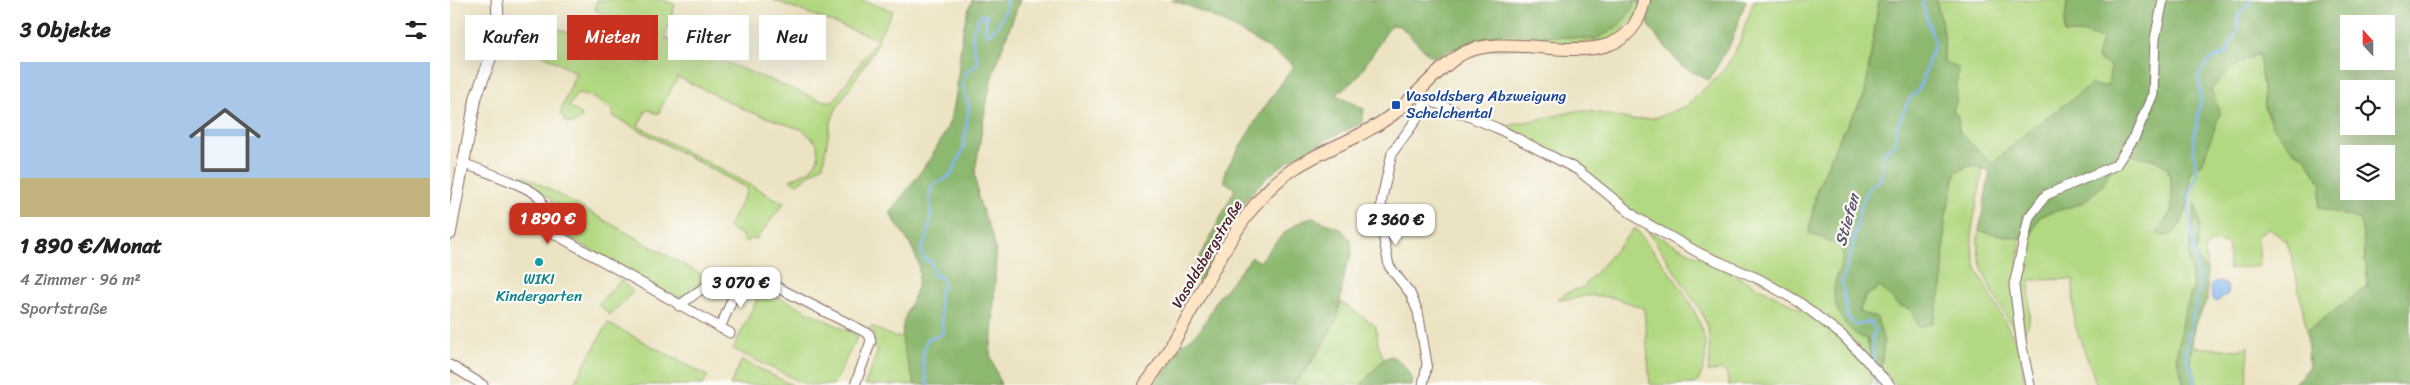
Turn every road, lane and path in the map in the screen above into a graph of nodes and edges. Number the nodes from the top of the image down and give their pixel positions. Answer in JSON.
{"nodes":[{"id":1,"x":497,"y":0,"type":"edge"},
{"id":2,"x":1644,"y":0,"type":"edge"},
{"id":3,"x":2163,"y":0,"type":"edge"},
{"id":4,"x":1421,"y":97,"type":"junction"},
{"id":5,"x":465,"y":164,"type":"junction"},
{"id":6,"x":450,"y":234,"type":"edge"},
{"id":7,"x":740,"y":281,"type":"dead end"},
{"id":8,"x":679,"y":306,"type":"junction"},
{"id":9,"x":720,"y":328,"type":"junction"},
{"id":10,"x":730,"y":333,"type":"dead end"},
{"id":11,"x":450,"y":364,"type":"edge"},
{"id":12,"x":482,"y":385,"type":"edge"},
{"id":13,"x":855,"y":385,"type":"edge"},
{"id":14,"x":1145,"y":385,"type":"edge"},
{"id":15,"x":1423,"y":385,"type":"edge"},
{"id":16,"x":1890,"y":385,"type":"edge"},
{"id":17,"x":2030,"y":385,"type":"edge"}],
"edges":[{"from":1,"to":5,"type":"street"},
{"from":2,"to":4,"type":"main road","name":"Vasoldsbergstraße"},
{"from":3,"to":17,"type":"street"},
{"from":4,"to":14,"type":"main road","name":"Vasoldsbergstraße"},
{"from":4,"to":15,"type":"street"},
{"from":4,"to":16,"type":"street"},
{"from":5,"to":6,"type":"street"},
{"from":5,"to":8,"type":"street"},
{"from":7,"to":9,"type":"street"},
{"from":8,"to":9,"type":"street"},
{"from":8,"to":13,"type":"street"},
{"from":9,"to":10,"type":"street"},
{"from":11,"to":12,"type":"street"}]}
